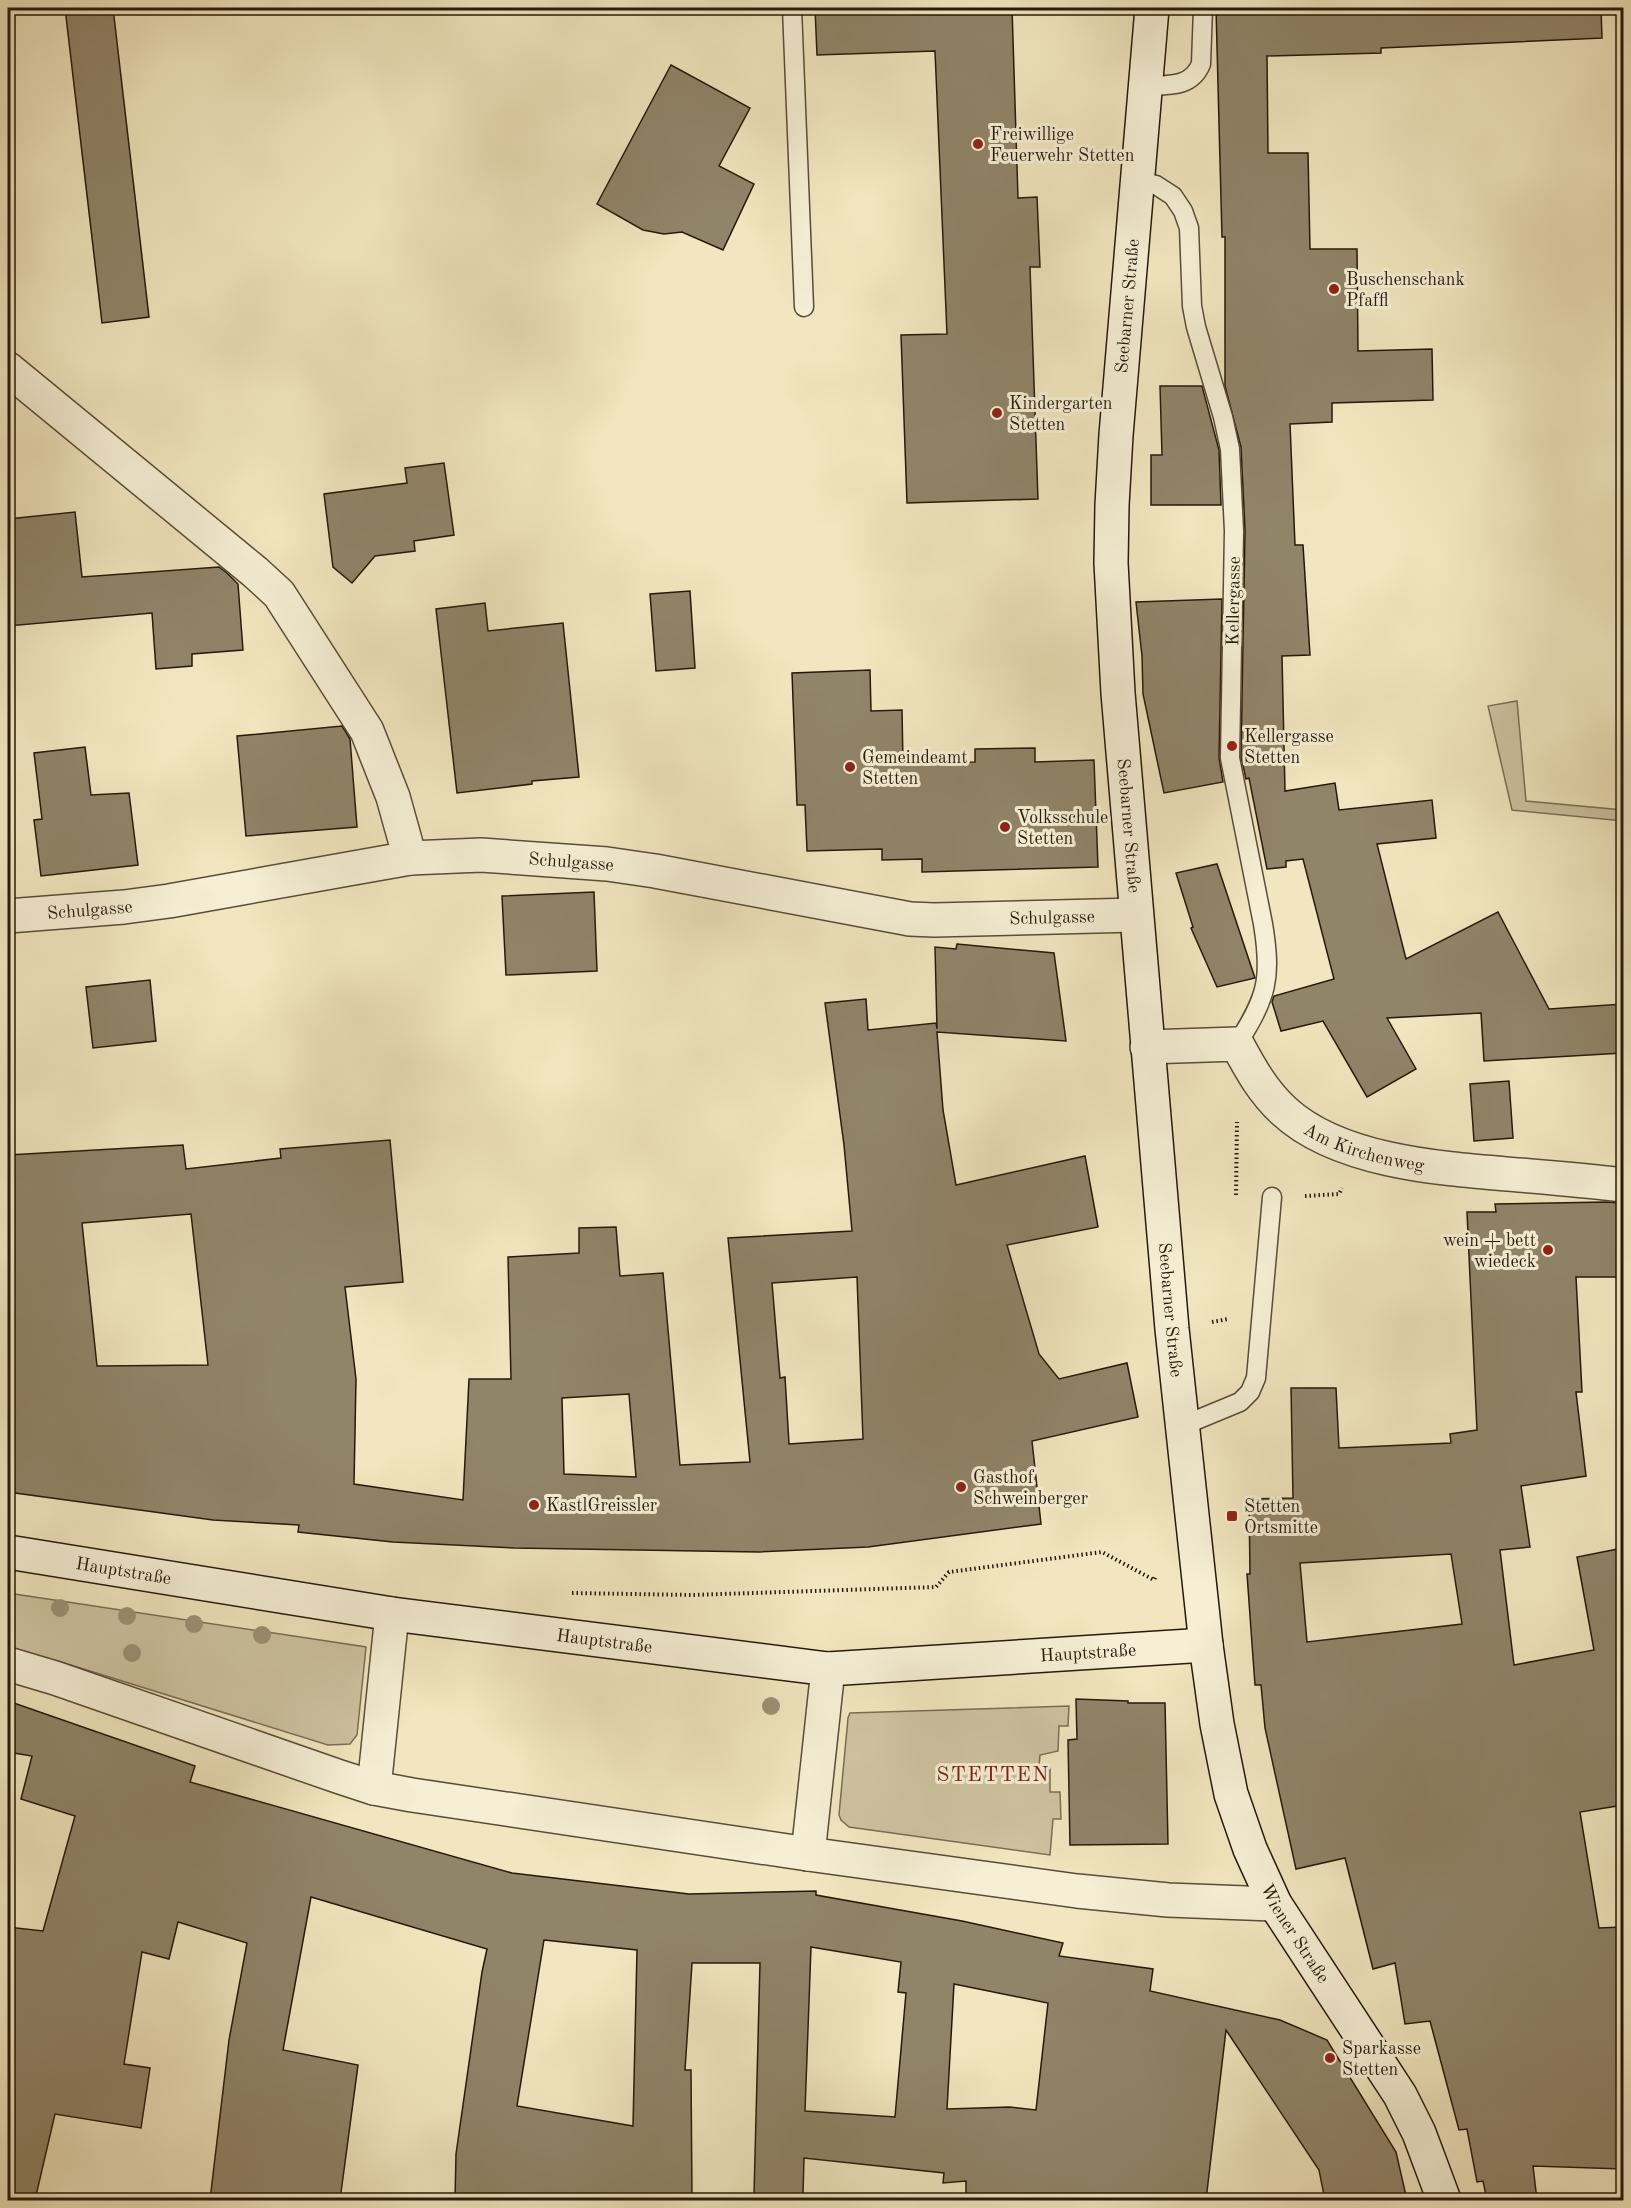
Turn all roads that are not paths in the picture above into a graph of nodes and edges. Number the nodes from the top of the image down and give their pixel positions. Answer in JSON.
{"nodes":[{"id":1,"x":792,"y":8,"type":"edge"},
{"id":2,"x":1152,"y":8,"type":"edge"},
{"id":3,"x":1203,"y":8,"type":"edge"},
{"id":4,"x":1146,"y":86,"type":"junction"},
{"id":5,"x":1138,"y":181,"type":"junction"},
{"id":6,"x":804,"y":307,"type":"dead end"},
{"id":7,"x":8,"y":369,"type":"edge"},
{"id":8,"x":410,"y":858,"type":"junction"},
{"id":9,"x":1136,"y":915,"type":"junction"},
{"id":10,"x":8,"y":916,"type":"edge"},
{"id":11,"x":1237,"y":1044,"type":"junction"},
{"id":12,"x":1147,"y":1047,"type":"junction"},
{"id":13,"x":1623,"y":1185,"type":"edge"},
{"id":14,"x":1272,"y":1197,"type":"dead end"},
{"id":15,"x":1182,"y":1426,"type":"junction"},
{"id":16,"x":8,"y":1552,"type":"edge"},
{"id":17,"x":392,"y":1614,"type":"junction"},
{"id":18,"x":1206,"y":1645,"type":"junction"},
{"id":19,"x":8,"y":1664,"type":"edge"},
{"id":20,"x":828,"y":1669,"type":"junction"},
{"id":21,"x":374,"y":1788,"type":"junction"},
{"id":22,"x":808,"y":1854,"type":"junction"},
{"id":23,"x":1275,"y":1904,"type":"junction"},
{"id":24,"x":1444,"y":2200,"type":"edge"}],
"edges":[{"from":1,"to":6,"type":"lane"},
{"from":2,"to":4,"type":"street","name":"Seebarner Straße"},
{"from":3,"to":4,"type":"lane"},
{"from":4,"to":5,"type":"street","name":"Seebarner Straße"},
{"from":5,"to":9,"type":"street","name":"Seebarner Straße"},
{"from":5,"to":11,"type":"lane","name":"Kellergasse"},
{"from":7,"to":8,"type":"street"},
{"from":8,"to":9,"type":"street","name":"Schulgasse"},
{"from":8,"to":10,"type":"street","name":"Schulgasse"},
{"from":9,"to":12,"type":"street","name":"Seebarner Straße"},
{"from":11,"to":12,"type":"street"},
{"from":11,"to":13,"type":"street","name":"Am Kirchenweg"},
{"from":12,"to":15,"type":"street","name":"Seebarner Straße"},
{"from":14,"to":15,"type":"lane"},
{"from":15,"to":18,"type":"street","name":"Seebarner Straße"},
{"from":16,"to":17,"type":"street","name":"Hauptstraße"},
{"from":17,"to":20,"type":"street","name":"Hauptstraße"},
{"from":17,"to":21,"type":"street"},
{"from":18,"to":20,"type":"street","name":"Hauptstraße"},
{"from":18,"to":23,"type":"street","name":"Wiener Straße"},
{"from":19,"to":21,"type":"street"},
{"from":20,"to":22,"type":"street"},
{"from":21,"to":22,"type":"street"},
{"from":22,"to":23,"type":"street"},
{"from":23,"to":24,"type":"street","name":"Wiener Straße"}]}
